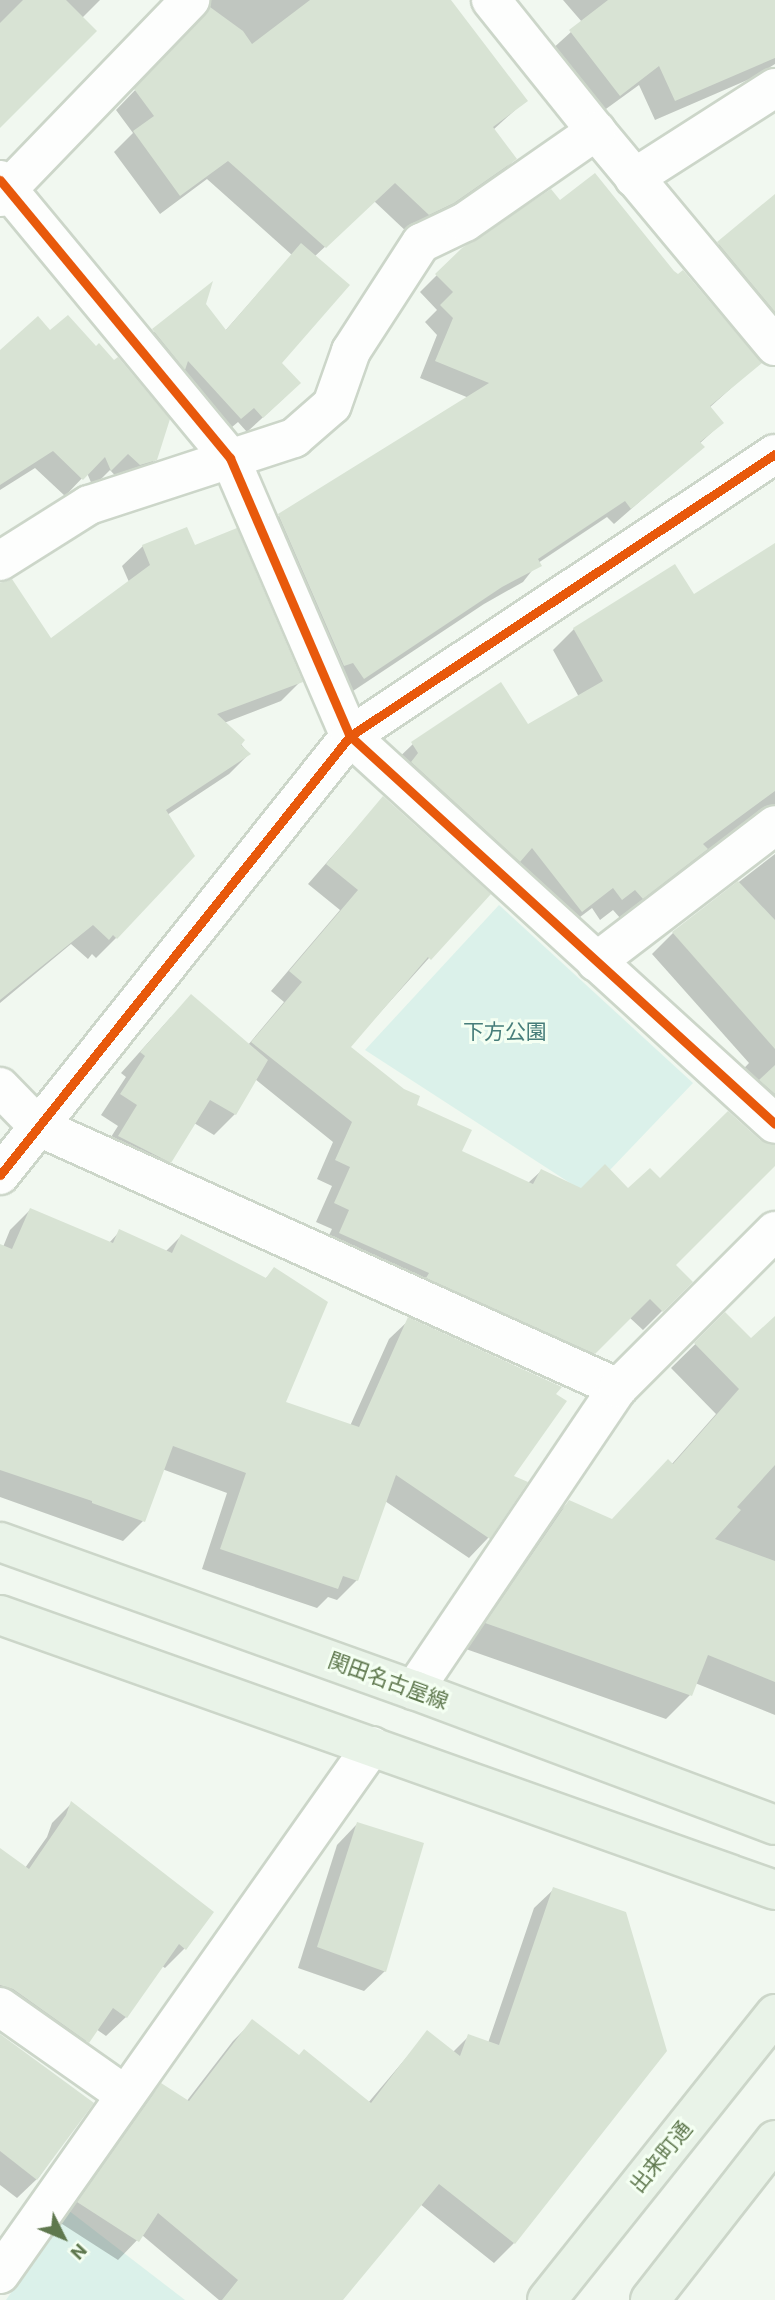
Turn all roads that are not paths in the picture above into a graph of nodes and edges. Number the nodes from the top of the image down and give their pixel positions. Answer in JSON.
{"nodes":[{"id":1,"x":190,"y":0,"type":"edge"},
{"id":2,"x":491,"y":0,"type":"edge"},
{"id":3,"x":775,"y":88,"type":"edge"},
{"id":4,"x":596,"y":131,"type":"junction"},
{"id":5,"x":634,"y":178,"type":"junction"},
{"id":6,"x":3,"y":189,"type":"edge"},
{"id":7,"x":775,"y":346,"type":"edge"},
{"id":8,"x":775,"y":454,"type":"edge"},
{"id":9,"x":230,"y":458,"type":"junction"},
{"id":10,"x":0,"y":561,"type":"edge"},
{"id":11,"x":350,"y":736,"type":"junction"},
{"id":12,"x":775,"y":825,"type":"edge"},
{"id":13,"x":596,"y":962,"type":"junction"},
{"id":14,"x":0,"y":1087,"type":"edge"},
{"id":15,"x":775,"y":1124,"type":"edge"},
{"id":16,"x":39,"y":1127,"type":"junction"},
{"id":17,"x":0,"y":1175,"type":"edge"},
{"id":18,"x":775,"y":1231,"type":"edge"},
{"id":19,"x":618,"y":1388,"type":"junction"},
{"id":20,"x":0,"y":1542,"type":"edge"},
{"id":21,"x":0,"y":1615,"type":"edge"},
{"id":22,"x":414,"y":1690,"type":"junction"},
{"id":23,"x":372,"y":1746,"type":"junction"},
{"id":24,"x":775,"y":1825,"type":"edge"},
{"id":25,"x":775,"y":1890,"type":"edge"},
{"id":26,"x":0,"y":2007,"type":"edge"},
{"id":27,"x":775,"y":2014,"type":"edge"},
{"id":28,"x":125,"y":2095,"type":"junction"},
{"id":29,"x":775,"y":2140,"type":"edge"},
{"id":30,"x":0,"y":2274,"type":"edge"},
{"id":31,"x":547,"y":2300,"type":"edge"},
{"id":32,"x":650,"y":2300,"type":"edge"}],
"edges":[{"from":1,"to":6,"type":"street"},
{"from":2,"to":4,"type":"street"},
{"from":3,"to":5,"type":"street"},
{"from":4,"to":5,"type":"street"},
{"from":4,"to":9,"type":"street"},
{"from":5,"to":7,"type":"street"},
{"from":6,"to":9,"type":"street"},
{"from":8,"to":11,"type":"street"},
{"from":9,"to":10,"type":"street"},
{"from":9,"to":11,"type":"street"},
{"from":11,"to":13,"type":"street"},
{"from":11,"to":16,"type":"street"},
{"from":12,"to":13,"type":"street"},
{"from":13,"to":15,"type":"street"},
{"from":14,"to":16,"type":"street"},
{"from":16,"to":17,"type":"street"},
{"from":16,"to":19,"type":"street"},
{"from":18,"to":19,"type":"street"},
{"from":19,"to":22,"type":"street"},
{"from":20,"to":22,"type":"main road","name":"関田名古屋線"},
{"from":21,"to":23,"type":"main road"},
{"from":22,"to":24,"type":"main road","name":"関田名古屋線"},
{"from":23,"to":25,"type":"main road"},
{"from":23,"to":28,"type":"street"},
{"from":26,"to":28,"type":"street"},
{"from":27,"to":31,"type":"main road","name":"出来町通"},
{"from":28,"to":30,"type":"street"},
{"from":29,"to":32,"type":"main road"}]}
